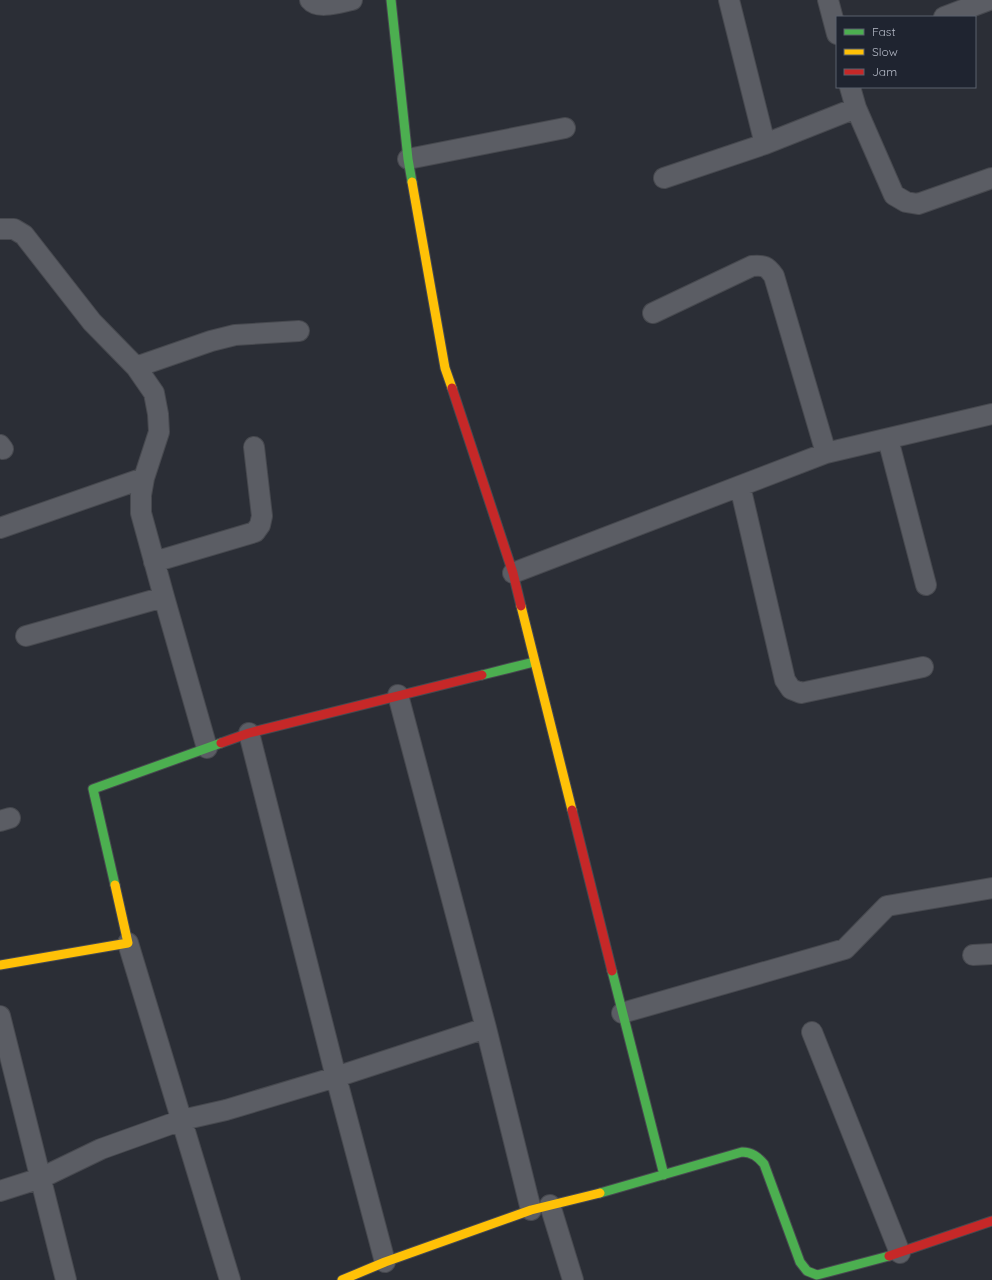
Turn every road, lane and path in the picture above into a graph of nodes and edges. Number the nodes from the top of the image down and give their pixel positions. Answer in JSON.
{"nodes":[{"id":1,"x":310,"y":0,"type":"edge"},
{"id":2,"x":352,"y":0,"type":"edge"},
{"id":3,"x":391,"y":0,"type":"edge"},
{"id":4,"x":729,"y":0,"type":"edge"},
{"id":5,"x":828,"y":0,"type":"edge"},
{"id":6,"x":989,"y":0,"type":"edge"},
{"id":7,"x":947,"y":16,"type":"edge"},
{"id":8,"x":836,"y":30,"type":"edge"},
{"id":9,"x":850,"y":88,"type":"edge"},
{"id":10,"x":856,"y":108,"type":"junction"},
{"id":11,"x":565,"y":128,"type":"dead end"},
{"id":12,"x":765,"y":144,"type":"junction"},
{"id":13,"x":408,"y":160,"type":"junction"},
{"id":14,"x":664,"y":178,"type":"dead end"},
{"id":15,"x":992,"y":178,"type":"edge"},
{"id":16,"x":0,"y":229,"type":"edge"},
{"id":17,"x":653,"y":313,"type":"dead end"},
{"id":18,"x":299,"y":331,"type":"dead end"},
{"id":19,"x":136,"y":367,"type":"junction"},
{"id":20,"x":992,"y":414,"type":"edge"},
{"id":21,"x":888,"y":439,"type":"junction"},
{"id":22,"x":254,"y":447,"type":"dead end"},
{"id":23,"x":826,"y":453,"type":"junction"},
{"id":24,"x":144,"y":478,"type":"junction"},
{"id":25,"x":740,"y":486,"type":"junction"},
{"id":26,"x":0,"y":528,"type":"edge"},
{"id":27,"x":154,"y":562,"type":"junction"},
{"id":28,"x":513,"y":573,"type":"junction"},
{"id":29,"x":926,"y":585,"type":"dead end"},
{"id":30,"x":164,"y":597,"type":"junction"},
{"id":31,"x":26,"y":636,"type":"dead end"},
{"id":32,"x":534,"y":662,"type":"junction"},
{"id":33,"x":923,"y":666,"type":"dead end"},
{"id":34,"x":398,"y":695,"type":"junction"},
{"id":35,"x":249,"y":733,"type":"junction"},
{"id":36,"x":207,"y":748,"type":"junction"},
{"id":37,"x":992,"y":888,"type":"edge"},
{"id":38,"x":128,"y":943,"type":"junction"},
{"id":39,"x":0,"y":965,"type":"edge"},
{"id":40,"x":622,"y":1013,"type":"junction"},
{"id":41,"x":0,"y":1016,"type":"edge"},
{"id":42,"x":486,"y":1028,"type":"junction"},
{"id":43,"x":812,"y":1032,"type":"dead end"},
{"id":44,"x":336,"y":1077,"type":"junction"},
{"id":45,"x":182,"y":1120,"type":"junction"},
{"id":46,"x":664,"y":1175,"type":"junction"},
{"id":47,"x":41,"y":1178,"type":"junction"},
{"id":48,"x":0,"y":1191,"type":"edge"},
{"id":49,"x":550,"y":1205,"type":"junction"},
{"id":50,"x":531,"y":1210,"type":"junction"},
{"id":51,"x":992,"y":1221,"type":"edge"},
{"id":52,"x":900,"y":1253,"type":"junction"},
{"id":53,"x":385,"y":1262,"type":"junction"},
{"id":54,"x":66,"y":1280,"type":"edge"},
{"id":55,"x":230,"y":1280,"type":"edge"},
{"id":56,"x":342,"y":1280,"type":"edge"},
{"id":57,"x":573,"y":1280,"type":"edge"}],
"edges":[{"from":1,"to":2,"type":"street"},
{"from":3,"to":13,"type":"street"},
{"from":4,"to":12,"type":"street"},
{"from":5,"to":8,"type":"street"},
{"from":6,"to":7,"type":"street"},
{"from":9,"to":10,"type":"street"},
{"from":10,"to":12,"type":"street"},
{"from":10,"to":15,"type":"street"},
{"from":11,"to":13,"type":"street"},
{"from":12,"to":14,"type":"street"},
{"from":13,"to":28,"type":"street"},
{"from":16,"to":19,"type":"street"},
{"from":17,"to":23,"type":"street"},
{"from":18,"to":19,"type":"street"},
{"from":19,"to":24,"type":"street"},
{"from":20,"to":21,"type":"street"},
{"from":21,"to":23,"type":"street"},
{"from":21,"to":29,"type":"street"},
{"from":22,"to":27,"type":"street"},
{"from":23,"to":25,"type":"street"},
{"from":24,"to":26,"type":"street"},
{"from":24,"to":27,"type":"street"},
{"from":25,"to":28,"type":"street"},
{"from":25,"to":33,"type":"street"},
{"from":27,"to":30,"type":"street"},
{"from":28,"to":32,"type":"street"},
{"from":30,"to":31,"type":"street"},
{"from":30,"to":36,"type":"street"},
{"from":32,"to":34,"type":"street"},
{"from":32,"to":40,"type":"street"},
{"from":34,"to":35,"type":"street"},
{"from":34,"to":42,"type":"street"},
{"from":35,"to":36,"type":"street"},
{"from":35,"to":44,"type":"street"},
{"from":36,"to":38,"type":"street"},
{"from":37,"to":40,"type":"street"},
{"from":38,"to":39,"type":"street"},
{"from":38,"to":45,"type":"street"},
{"from":40,"to":46,"type":"street"},
{"from":41,"to":47,"type":"street"},
{"from":42,"to":44,"type":"street"},
{"from":42,"to":50,"type":"street"},
{"from":43,"to":52,"type":"street"},
{"from":44,"to":45,"type":"street"},
{"from":44,"to":53,"type":"street"},
{"from":45,"to":47,"type":"street"},
{"from":45,"to":55,"type":"street"},
{"from":46,"to":49,"type":"street"},
{"from":46,"to":52,"type":"street"},
{"from":47,"to":48,"type":"street"},
{"from":47,"to":54,"type":"street"},
{"from":49,"to":50,"type":"street"},
{"from":49,"to":57,"type":"street"},
{"from":50,"to":53,"type":"street"},
{"from":51,"to":52,"type":"street"},
{"from":53,"to":56,"type":"street"}]}
